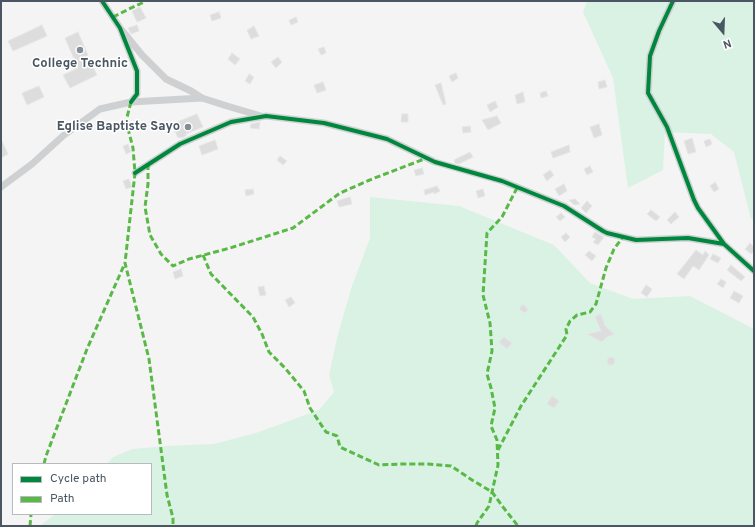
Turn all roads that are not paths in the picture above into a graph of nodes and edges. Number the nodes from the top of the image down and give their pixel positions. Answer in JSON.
{"nodes":[{"id":1,"x":102,"y":1,"type":"edge"},
{"id":2,"x":673,"y":1,"type":"edge"},
{"id":3,"x":120,"y":28,"type":"junction"},
{"id":4,"x":202,"y":98,"type":"junction"},
{"id":5,"x":131,"y":102,"type":"junction"},
{"id":6,"x":264,"y":116,"type":"junction"},
{"id":7,"x":135,"y":173,"type":"dead end"},
{"id":8,"x":1,"y":187,"type":"edge"},
{"id":9,"x":724,"y":244,"type":"junction"},
{"id":10,"x":754,"y":271,"type":"edge"}],
"edges":[{"from":1,"to":3,"type":"street"},
{"from":2,"to":9,"type":"street"},
{"from":3,"to":4,"type":"street"},
{"from":3,"to":5,"type":"street"},
{"from":4,"to":5,"type":"street"},
{"from":4,"to":6,"type":"street"},
{"from":5,"to":8,"type":"street"},
{"from":6,"to":7,"type":"street"},
{"from":6,"to":9,"type":"street"},
{"from":9,"to":10,"type":"street"}]}
